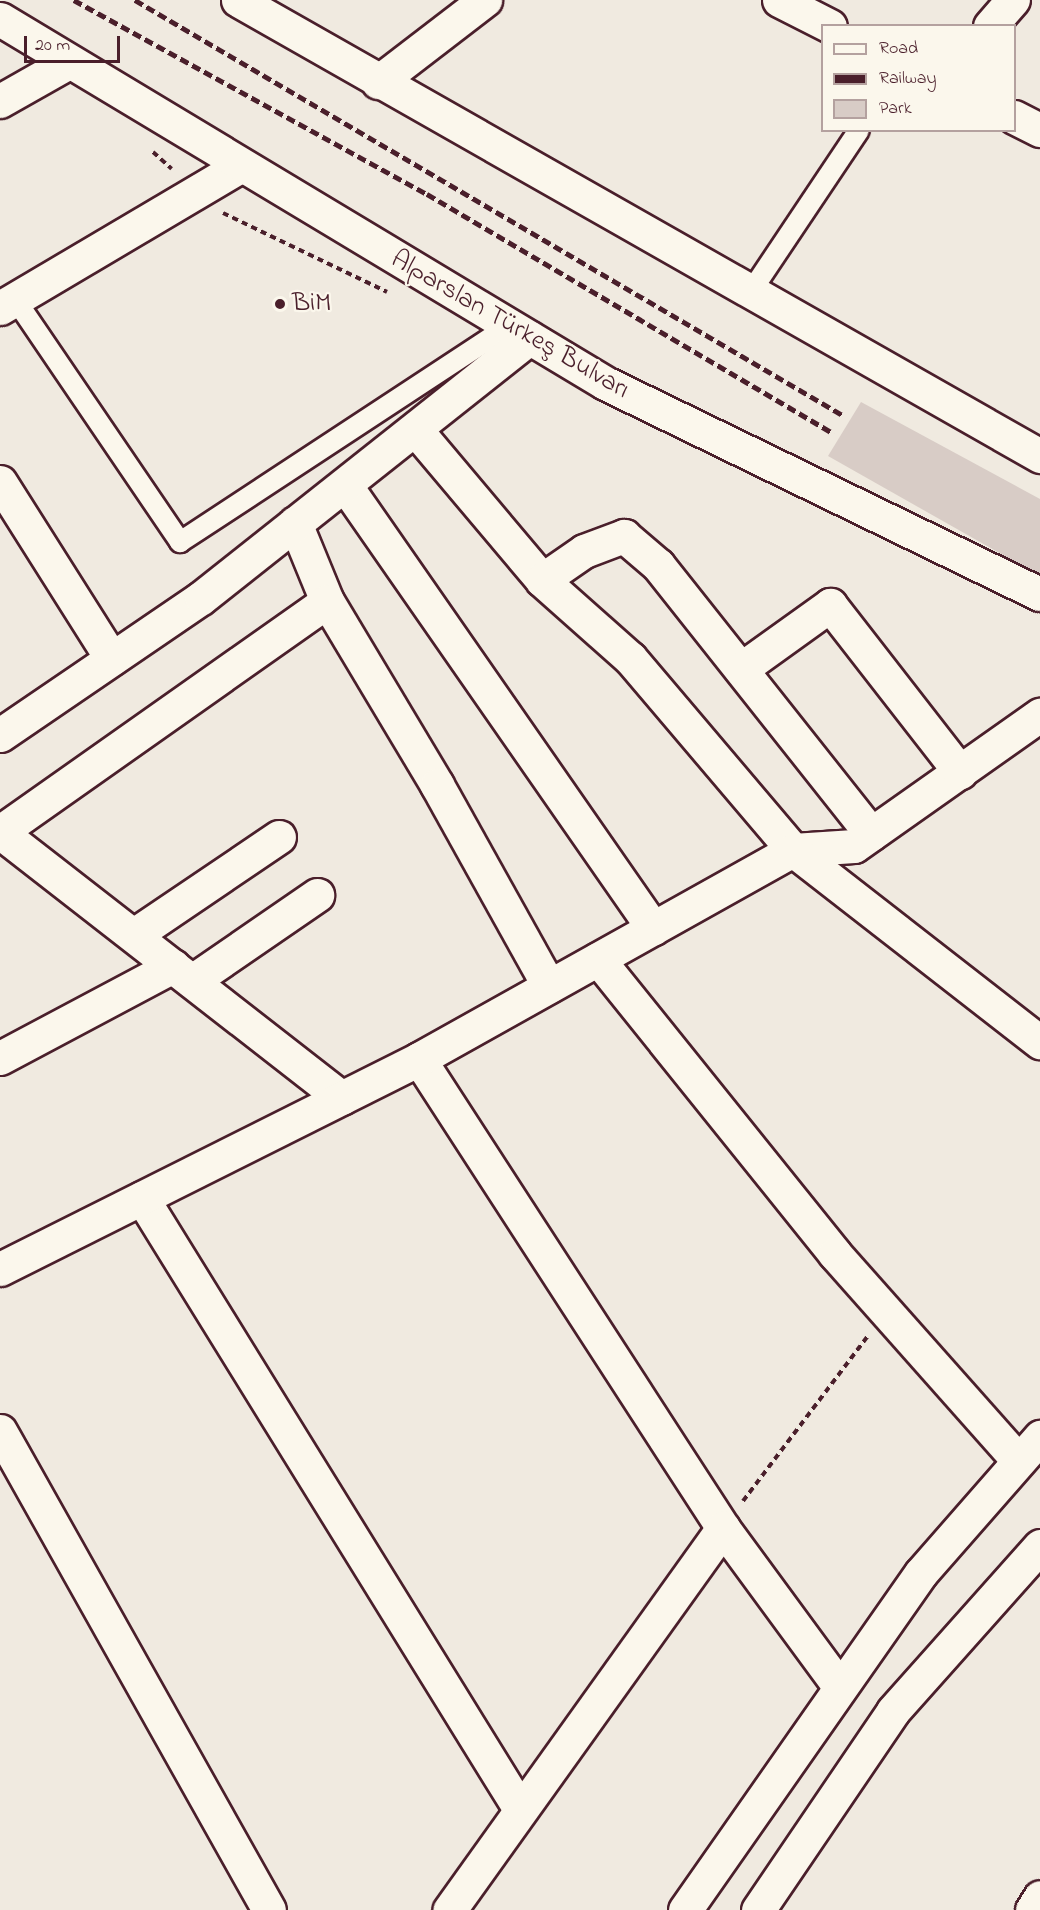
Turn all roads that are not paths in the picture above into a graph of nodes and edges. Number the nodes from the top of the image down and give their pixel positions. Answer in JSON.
{"nodes":[{"id":1,"x":238,"y":0,"type":"edge"},
{"id":2,"x":485,"y":0,"type":"edge"},
{"id":3,"x":779,"y":0,"type":"edge"},
{"id":4,"x":1013,"y":0,"type":"edge"},
{"id":5,"x":0,"y":19,"type":"edge"},
{"id":6,"x":826,"y":24,"type":"edge"},
{"id":7,"x":992,"y":24,"type":"edge"},
{"id":8,"x":69,"y":62,"type":"junction"},
{"id":9,"x":378,"y":82,"type":"junction"},
{"id":10,"x":0,"y":101,"type":"edge"},
{"id":11,"x":1016,"y":118,"type":"edge"},
{"id":12,"x":1040,"y":130,"type":"edge"},
{"id":13,"x":858,"y":132,"type":"edge"},
{"id":14,"x":240,"y":166,"type":"junction"},
{"id":15,"x":752,"y":290,"type":"junction"},
{"id":16,"x":7,"y":304,"type":"edge"},
{"id":17,"x":519,"y":332,"type":"junction"},
{"id":18,"x":414,"y":429,"type":"junction"},
{"id":19,"x":1040,"y":456,"type":"edge"},
{"id":20,"x":0,"y":482,"type":"edge"},
{"id":21,"x":345,"y":484,"type":"junction"},
{"id":22,"x":295,"y":524,"type":"junction"},
{"id":23,"x":542,"y":580,"type":"junction"},
{"id":24,"x":1040,"y":594,"type":"edge"},
{"id":25,"x":327,"y":601,"type":"junction"},
{"id":26,"x":112,"y":659,"type":"junction"},
{"id":27,"x":741,"y":669,"type":"junction"},
{"id":28,"x":1040,"y":716,"type":"edge"},
{"id":29,"x":0,"y":735,"type":"edge"},
{"id":30,"x":960,"y":772,"type":"junction"},
{"id":31,"x":0,"y":832,"type":"edge"},
{"id":32,"x":872,"y":834,"type":"junction"},
{"id":33,"x":279,"y":837,"type":"dead end"},
{"id":34,"x":793,"y":850,"type":"junction"},
{"id":35,"x":317,"y":895,"type":"dead end"},
{"id":36,"x":653,"y":928,"type":"junction"},
{"id":37,"x":134,"y":936,"type":"junction"},
{"id":38,"x":597,"y":959,"type":"junction"},
{"id":39,"x":183,"y":973,"type":"junction"},
{"id":40,"x":549,"y":986,"type":"junction"},
{"id":41,"x":1040,"y":1042,"type":"edge"},
{"id":42,"x":0,"y":1058,"type":"edge"},
{"id":43,"x":419,"y":1059,"type":"junction"},
{"id":44,"x":342,"y":1098,"type":"junction"},
{"id":45,"x":142,"y":1198,"type":"junction"},
{"id":46,"x":0,"y":1269,"type":"edge"},
{"id":47,"x":0,"y":1431,"type":"edge"},
{"id":48,"x":1029,"y":1449,"type":"edge"},
{"id":49,"x":723,"y":1528,"type":"junction"},
{"id":50,"x":1040,"y":1546,"type":"edge"},
{"id":51,"x":839,"y":1686,"type":"junction"},
{"id":52,"x":520,"y":1809,"type":"junction"},
{"id":53,"x":1040,"y":1897,"type":"edge"},
{"id":54,"x":269,"y":1910,"type":"edge"},
{"id":55,"x":450,"y":1910,"type":"edge"},
{"id":56,"x":685,"y":1910,"type":"edge"},
{"id":57,"x":758,"y":1910,"type":"edge"},
{"id":58,"x":1032,"y":1910,"type":"edge"}],
"edges":[{"from":1,"to":9,"type":"street"},
{"from":2,"to":9,"type":"street"},
{"from":3,"to":6,"type":"street"},
{"from":4,"to":7,"type":"street"},
{"from":5,"to":8,"type":"street","name":"Alparslan Türkeş Bulvarı"},
{"from":8,"to":10,"type":"street"},
{"from":8,"to":14,"type":"street","name":"Alparslan Türkeş Bulvarı"},
{"from":9,"to":15,"type":"street"},
{"from":11,"to":12,"type":"street"},
{"from":13,"to":15,"type":"lane"},
{"from":14,"to":16,"type":"street"},
{"from":14,"to":17,"type":"street","name":"Alparslan Türkeş Bulvarı"},
{"from":15,"to":19,"type":"street"},
{"from":16,"to":17,"type":"lane"},
{"from":17,"to":18,"type":"street"},
{"from":17,"to":24,"type":"street","name":"Alparslan Türkeş Bulvarı"},
{"from":18,"to":21,"type":"street"},
{"from":18,"to":23,"type":"street"},
{"from":20,"to":26,"type":"street"},
{"from":21,"to":22,"type":"street"},
{"from":21,"to":36,"type":"street"},
{"from":22,"to":25,"type":"street"},
{"from":22,"to":26,"type":"street"},
{"from":23,"to":27,"type":"street"},
{"from":23,"to":34,"type":"street"},
{"from":25,"to":31,"type":"street"},
{"from":25,"to":40,"type":"street"},
{"from":26,"to":29,"type":"street"},
{"from":27,"to":30,"type":"street"},
{"from":27,"to":32,"type":"street"},
{"from":28,"to":30,"type":"street"},
{"from":30,"to":32,"type":"street"},
{"from":31,"to":37,"type":"street"},
{"from":32,"to":34,"type":"street"},
{"from":33,"to":37,"type":"street"},
{"from":34,"to":36,"type":"street"},
{"from":34,"to":41,"type":"street"},
{"from":35,"to":39,"type":"street"},
{"from":36,"to":38,"type":"street"},
{"from":37,"to":39,"type":"street"},
{"from":38,"to":40,"type":"street"},
{"from":38,"to":48,"type":"street"},
{"from":39,"to":42,"type":"street"},
{"from":39,"to":44,"type":"street"},
{"from":40,"to":43,"type":"street"},
{"from":43,"to":44,"type":"street"},
{"from":43,"to":49,"type":"street"},
{"from":44,"to":45,"type":"street"},
{"from":45,"to":46,"type":"street"},
{"from":45,"to":52,"type":"street"},
{"from":47,"to":54,"type":"street"},
{"from":48,"to":51,"type":"street"},
{"from":49,"to":51,"type":"street"},
{"from":49,"to":52,"type":"street"},
{"from":50,"to":57,"type":"street"},
{"from":51,"to":56,"type":"street"},
{"from":52,"to":55,"type":"street"},
{"from":53,"to":58,"type":"street"}]}
